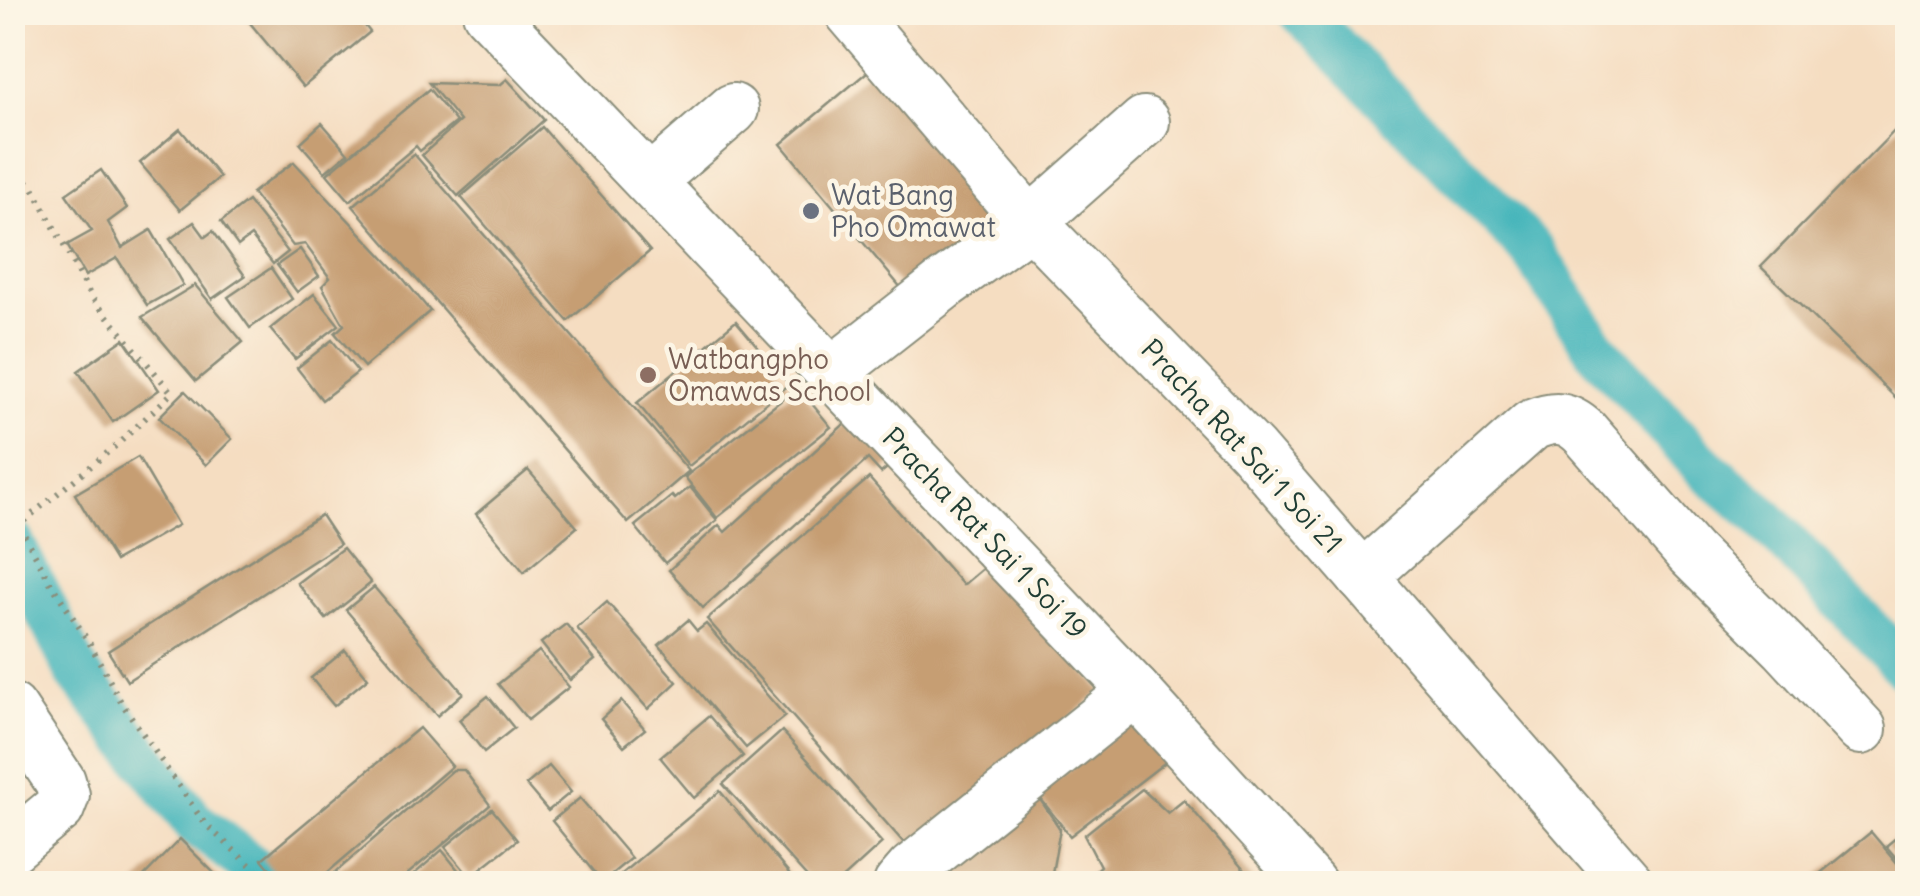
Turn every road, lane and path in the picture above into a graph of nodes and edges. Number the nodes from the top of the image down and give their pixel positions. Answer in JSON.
{"nodes":[{"id":1,"x":488,"y":12,"type":"edge"},
{"id":2,"x":850,"y":12,"type":"edge"},
{"id":3,"x":733,"y":108,"type":"dead end"},
{"id":4,"x":1144,"y":122,"type":"dead end"},
{"id":5,"x":12,"y":166,"type":"edge"},
{"id":6,"x":650,"y":181,"type":"junction"},
{"id":7,"x":1032,"y":222,"type":"junction"},
{"id":8,"x":831,"y":372,"type":"junction"},
{"id":9,"x":1362,"y":576,"type":"junction"},
{"id":10,"x":1135,"y":690,"type":"junction"},
{"id":11,"x":12,"y":710,"type":"edge"},
{"id":12,"x":1861,"y":729,"type":"dead end"},
{"id":13,"x":12,"y":847,"type":"edge"},
{"id":14,"x":270,"y":884,"type":"edge"},
{"id":15,"x":899,"y":884,"type":"edge"},
{"id":16,"x":1311,"y":884,"type":"edge"},
{"id":17,"x":1629,"y":884,"type":"edge"}],
"edges":[{"from":1,"to":6,"type":"street","name":"Pracha Rat Sai 1 Soi 19"},
{"from":2,"to":7,"type":"street","name":"Pracha Rat Sai 1 Soi 21"},
{"from":3,"to":6,"type":"street"},
{"from":4,"to":7,"type":"street"},
{"from":5,"to":14,"type":"path"},
{"from":6,"to":8,"type":"street","name":"Pracha Rat Sai 1 Soi 19"},
{"from":7,"to":8,"type":"street"},
{"from":7,"to":9,"type":"street","name":"Pracha Rat Sai 1 Soi 21"},
{"from":8,"to":10,"type":"street","name":"Pracha Rat Sai 1 Soi 19"},
{"from":9,"to":12,"type":"street"},
{"from":9,"to":17,"type":"street","name":"Pracha Rat Sai 1 Soi 21"},
{"from":10,"to":15,"type":"street"},
{"from":10,"to":16,"type":"street","name":"Pracha Rat Sai 1 Soi 19"},
{"from":11,"to":13,"type":"street"}]}
